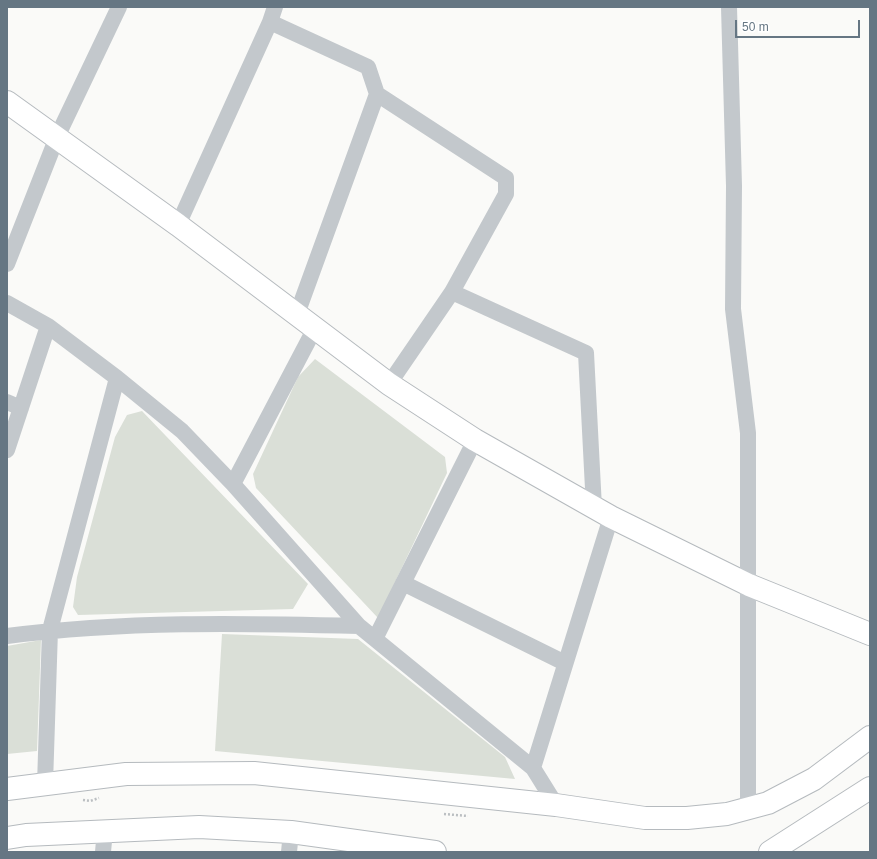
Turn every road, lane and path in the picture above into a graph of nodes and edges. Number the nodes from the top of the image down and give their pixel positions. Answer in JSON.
{"nodes":[{"id":1,"x":119,"y":7,"type":"edge"},
{"id":2,"x":729,"y":7,"type":"edge"},
{"id":3,"x":270,"y":11,"type":"edge"},
{"id":4,"x":377,"y":94,"type":"junction"},
{"id":5,"x":7,"y":102,"type":"edge"},
{"id":6,"x":57,"y":137,"type":"junction"},
{"id":7,"x":178,"y":225,"type":"junction"},
{"id":8,"x":7,"y":264,"type":"edge"},
{"id":9,"x":452,"y":292,"type":"junction"},
{"id":10,"x":7,"y":303,"type":"edge"},
{"id":11,"x":297,"y":314,"type":"junction"},
{"id":12,"x":48,"y":326,"type":"junction"},
{"id":13,"x":315,"y":328,"type":"junction"},
{"id":14,"x":117,"y":378,"type":"junction"},
{"id":15,"x":389,"y":384,"type":"junction"},
{"id":16,"x":14,"y":405,"type":"edge"},
{"id":17,"x":475,"y":440,"type":"junction"},
{"id":18,"x":7,"y":450,"type":"edge"},
{"id":19,"x":233,"y":484,"type":"junction"},
{"id":20,"x":602,"y":512,"type":"junction"},
{"id":21,"x":403,"y":583,"type":"junction"},
{"id":22,"x":749,"y":585,"type":"junction"},
{"id":23,"x":359,"y":626,"type":"junction"},
{"id":24,"x":50,"y":630,"type":"junction"},
{"id":25,"x":870,"y":634,"type":"edge"},
{"id":26,"x":7,"y":636,"type":"edge"},
{"id":27,"x":375,"y":639,"type":"junction"},
{"id":28,"x":565,"y":663,"type":"junction"},
{"id":29,"x":870,"y":737,"type":"edge"},
{"id":30,"x":533,"y":768,"type":"junction"},
{"id":31,"x":45,"y":784,"type":"junction"},
{"id":32,"x":870,"y":788,"type":"edge"},
{"id":33,"x":7,"y":789,"type":"edge"},
{"id":34,"x":556,"y":806,"type":"junction"},
{"id":35,"x":748,"y":809,"type":"junction"},
{"id":36,"x":105,"y":830,"type":"junction"},
{"id":37,"x":7,"y":838,"type":"edge"},
{"id":38,"x":290,"y":842,"type":"edge"},
{"id":39,"x":104,"y":852,"type":"edge"},
{"id":40,"x":435,"y":852,"type":"edge"},
{"id":41,"x":770,"y":852,"type":"edge"}],
"edges":[{"from":1,"to":6,"type":"street"},
{"from":2,"to":22,"type":"street"},
{"from":3,"to":4,"type":"street"},
{"from":3,"to":7,"type":"street"},
{"from":4,"to":9,"type":"street"},
{"from":4,"to":11,"type":"street"},
{"from":5,"to":6,"type":"main road"},
{"from":6,"to":7,"type":"main road"},
{"from":6,"to":8,"type":"street"},
{"from":7,"to":11,"type":"main road"},
{"from":9,"to":15,"type":"street"},
{"from":9,"to":20,"type":"street"},
{"from":10,"to":12,"type":"street"},
{"from":11,"to":13,"type":"main road"},
{"from":12,"to":14,"type":"street"},
{"from":12,"to":16,"type":"street"},
{"from":13,"to":15,"type":"main road"},
{"from":13,"to":19,"type":"street"},
{"from":14,"to":19,"type":"street"},
{"from":14,"to":24,"type":"street"},
{"from":15,"to":17,"type":"main road"},
{"from":16,"to":18,"type":"street"},
{"from":17,"to":20,"type":"main road"},
{"from":17,"to":21,"type":"street"},
{"from":19,"to":23,"type":"street"},
{"from":20,"to":22,"type":"main road"},
{"from":20,"to":28,"type":"street"},
{"from":21,"to":27,"type":"street"},
{"from":21,"to":28,"type":"street"},
{"from":22,"to":25,"type":"main road"},
{"from":22,"to":35,"type":"street"},
{"from":23,"to":24,"type":"street"},
{"from":23,"to":27,"type":"street"},
{"from":24,"to":26,"type":"street"},
{"from":24,"to":31,"type":"street"},
{"from":27,"to":30,"type":"street"},
{"from":28,"to":30,"type":"street"},
{"from":29,"to":35,"type":"main road"},
{"from":30,"to":34,"type":"street"},
{"from":31,"to":33,"type":"main road"},
{"from":31,"to":34,"type":"main road"},
{"from":32,"to":41,"type":"main road"},
{"from":34,"to":35,"type":"main road"},
{"from":36,"to":37,"type":"main road"},
{"from":36,"to":38,"type":"main road"},
{"from":36,"to":39,"type":"street"},
{"from":38,"to":40,"type":"main road"}]}
